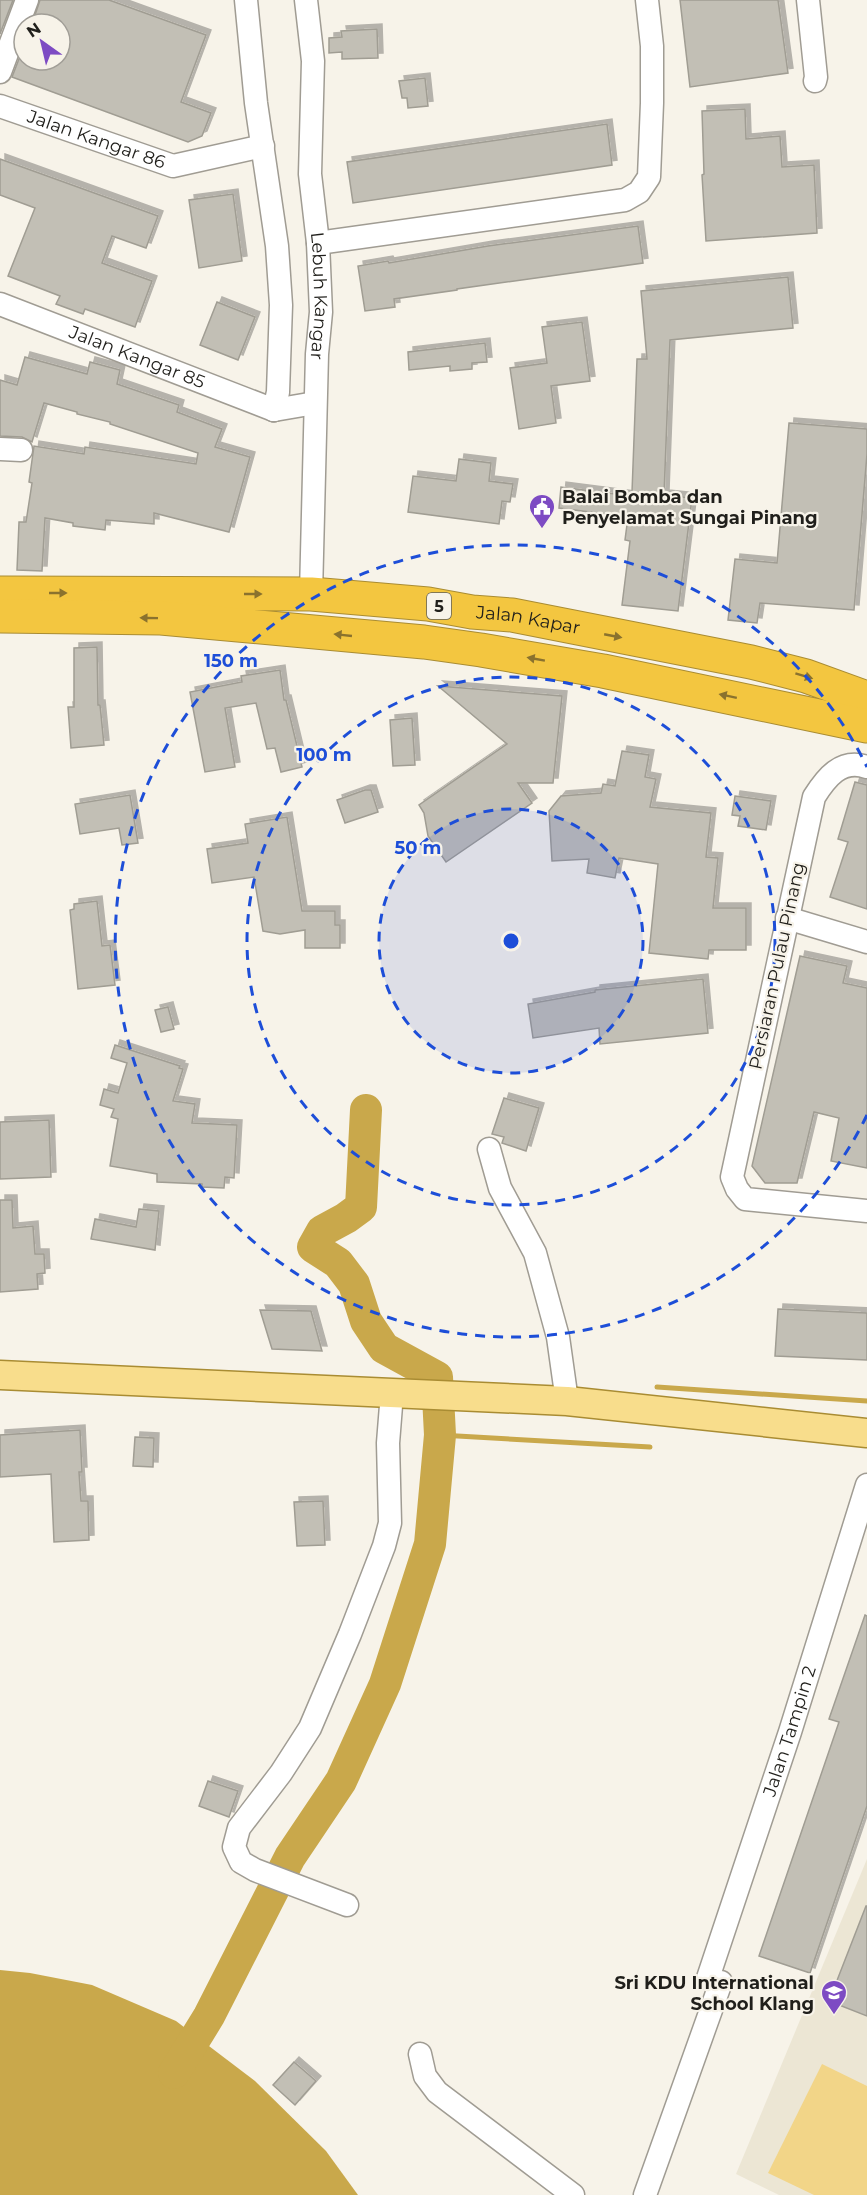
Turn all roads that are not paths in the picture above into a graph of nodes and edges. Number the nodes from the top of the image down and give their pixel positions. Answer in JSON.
{"nodes":[{"id":1,"x":27,"y":0,"type":"edge"},
{"id":2,"x":306,"y":0,"type":"edge"},
{"id":3,"x":647,"y":0,"type":"edge"},
{"id":4,"x":808,"y":0,"type":"edge"},
{"id":5,"x":241,"y":2,"type":"edge"},
{"id":6,"x":0,"y":72,"type":"edge"},
{"id":7,"x":815,"y":81,"type":"dead end"},
{"id":8,"x":0,"y":106,"type":"edge"},
{"id":9,"x":263,"y":147,"type":"junction"},
{"id":10,"x":318,"y":243,"type":"junction"},
{"id":11,"x":0,"y":304,"type":"edge"},
{"id":12,"x":315,"y":403,"type":"junction"},
{"id":13,"x":273,"y":410,"type":"junction"},
{"id":14,"x":0,"y":593,"type":"edge"},
{"id":15,"x":311,"y":594,"type":"junction"},
{"id":16,"x":0,"y":616,"type":"edge"},
{"id":17,"x":867,"y":698,"type":"edge"},
{"id":18,"x":867,"y":726,"type":"edge"},
{"id":19,"x":867,"y":766,"type":"edge"},
{"id":20,"x":788,"y":918,"type":"junction"},
{"id":21,"x":867,"y":942,"type":"edge"},
{"id":22,"x":489,"y":1149,"type":"dead end"},
{"id":23,"x":867,"y":1211,"type":"edge"},
{"id":24,"x":0,"y":1375,"type":"edge"},
{"id":25,"x":401,"y":1394,"type":"junction"},
{"id":26,"x":567,"y":1401,"type":"junction"},
{"id":27,"x":867,"y":1433,"type":"edge"},
{"id":28,"x":867,"y":1485,"type":"edge"},
{"id":29,"x":347,"y":1905,"type":"dead end"},
{"id":30,"x":420,"y":2054,"type":"dead end"},
{"id":31,"x":573,"y":2195,"type":"edge"},
{"id":32,"x":645,"y":2195,"type":"edge"}],
"edges":[{"from":1,"to":6,"type":"street"},
{"from":2,"to":10,"type":"street","name":"Lebuh Kangar"},
{"from":3,"to":10,"type":"street"},
{"from":4,"to":7,"type":"street"},
{"from":5,"to":9,"type":"street"},
{"from":8,"to":9,"type":"street","name":"Jalan Kangar 86"},
{"from":9,"to":13,"type":"street"},
{"from":10,"to":12,"type":"street","name":"Lebuh Kangar"},
{"from":11,"to":13,"type":"street","name":"Jalan Kangar 85"},
{"from":12,"to":13,"type":"street"},
{"from":12,"to":15,"type":"street","name":"Lebuh Kangar"},
{"from":14,"to":15,"type":"highway","name":"Jalan Kapar","number":"5","one_way":true},
{"from":15,"to":17,"type":"highway","name":"Jalan Kapar","number":"5","one_way":true},
{"from":18,"to":16,"type":"highway","name":"Jalan Kapar","number":"5","one_way":true},
{"from":19,"to":20,"type":"street","name":"Persiaran Pulau Pinang"},
{"from":20,"to":21,"type":"street"},
{"from":20,"to":23,"type":"street","name":"Persiaran Pulau Pinang"},
{"from":22,"to":26,"type":"street"},
{"from":24,"to":25,"type":"main road"},
{"from":25,"to":26,"type":"main road"},
{"from":25,"to":29,"type":"street"},
{"from":26,"to":27,"type":"main road"},
{"from":28,"to":32,"type":"street","name":"Jalan Tampin 2"},
{"from":30,"to":31,"type":"street"}]}
